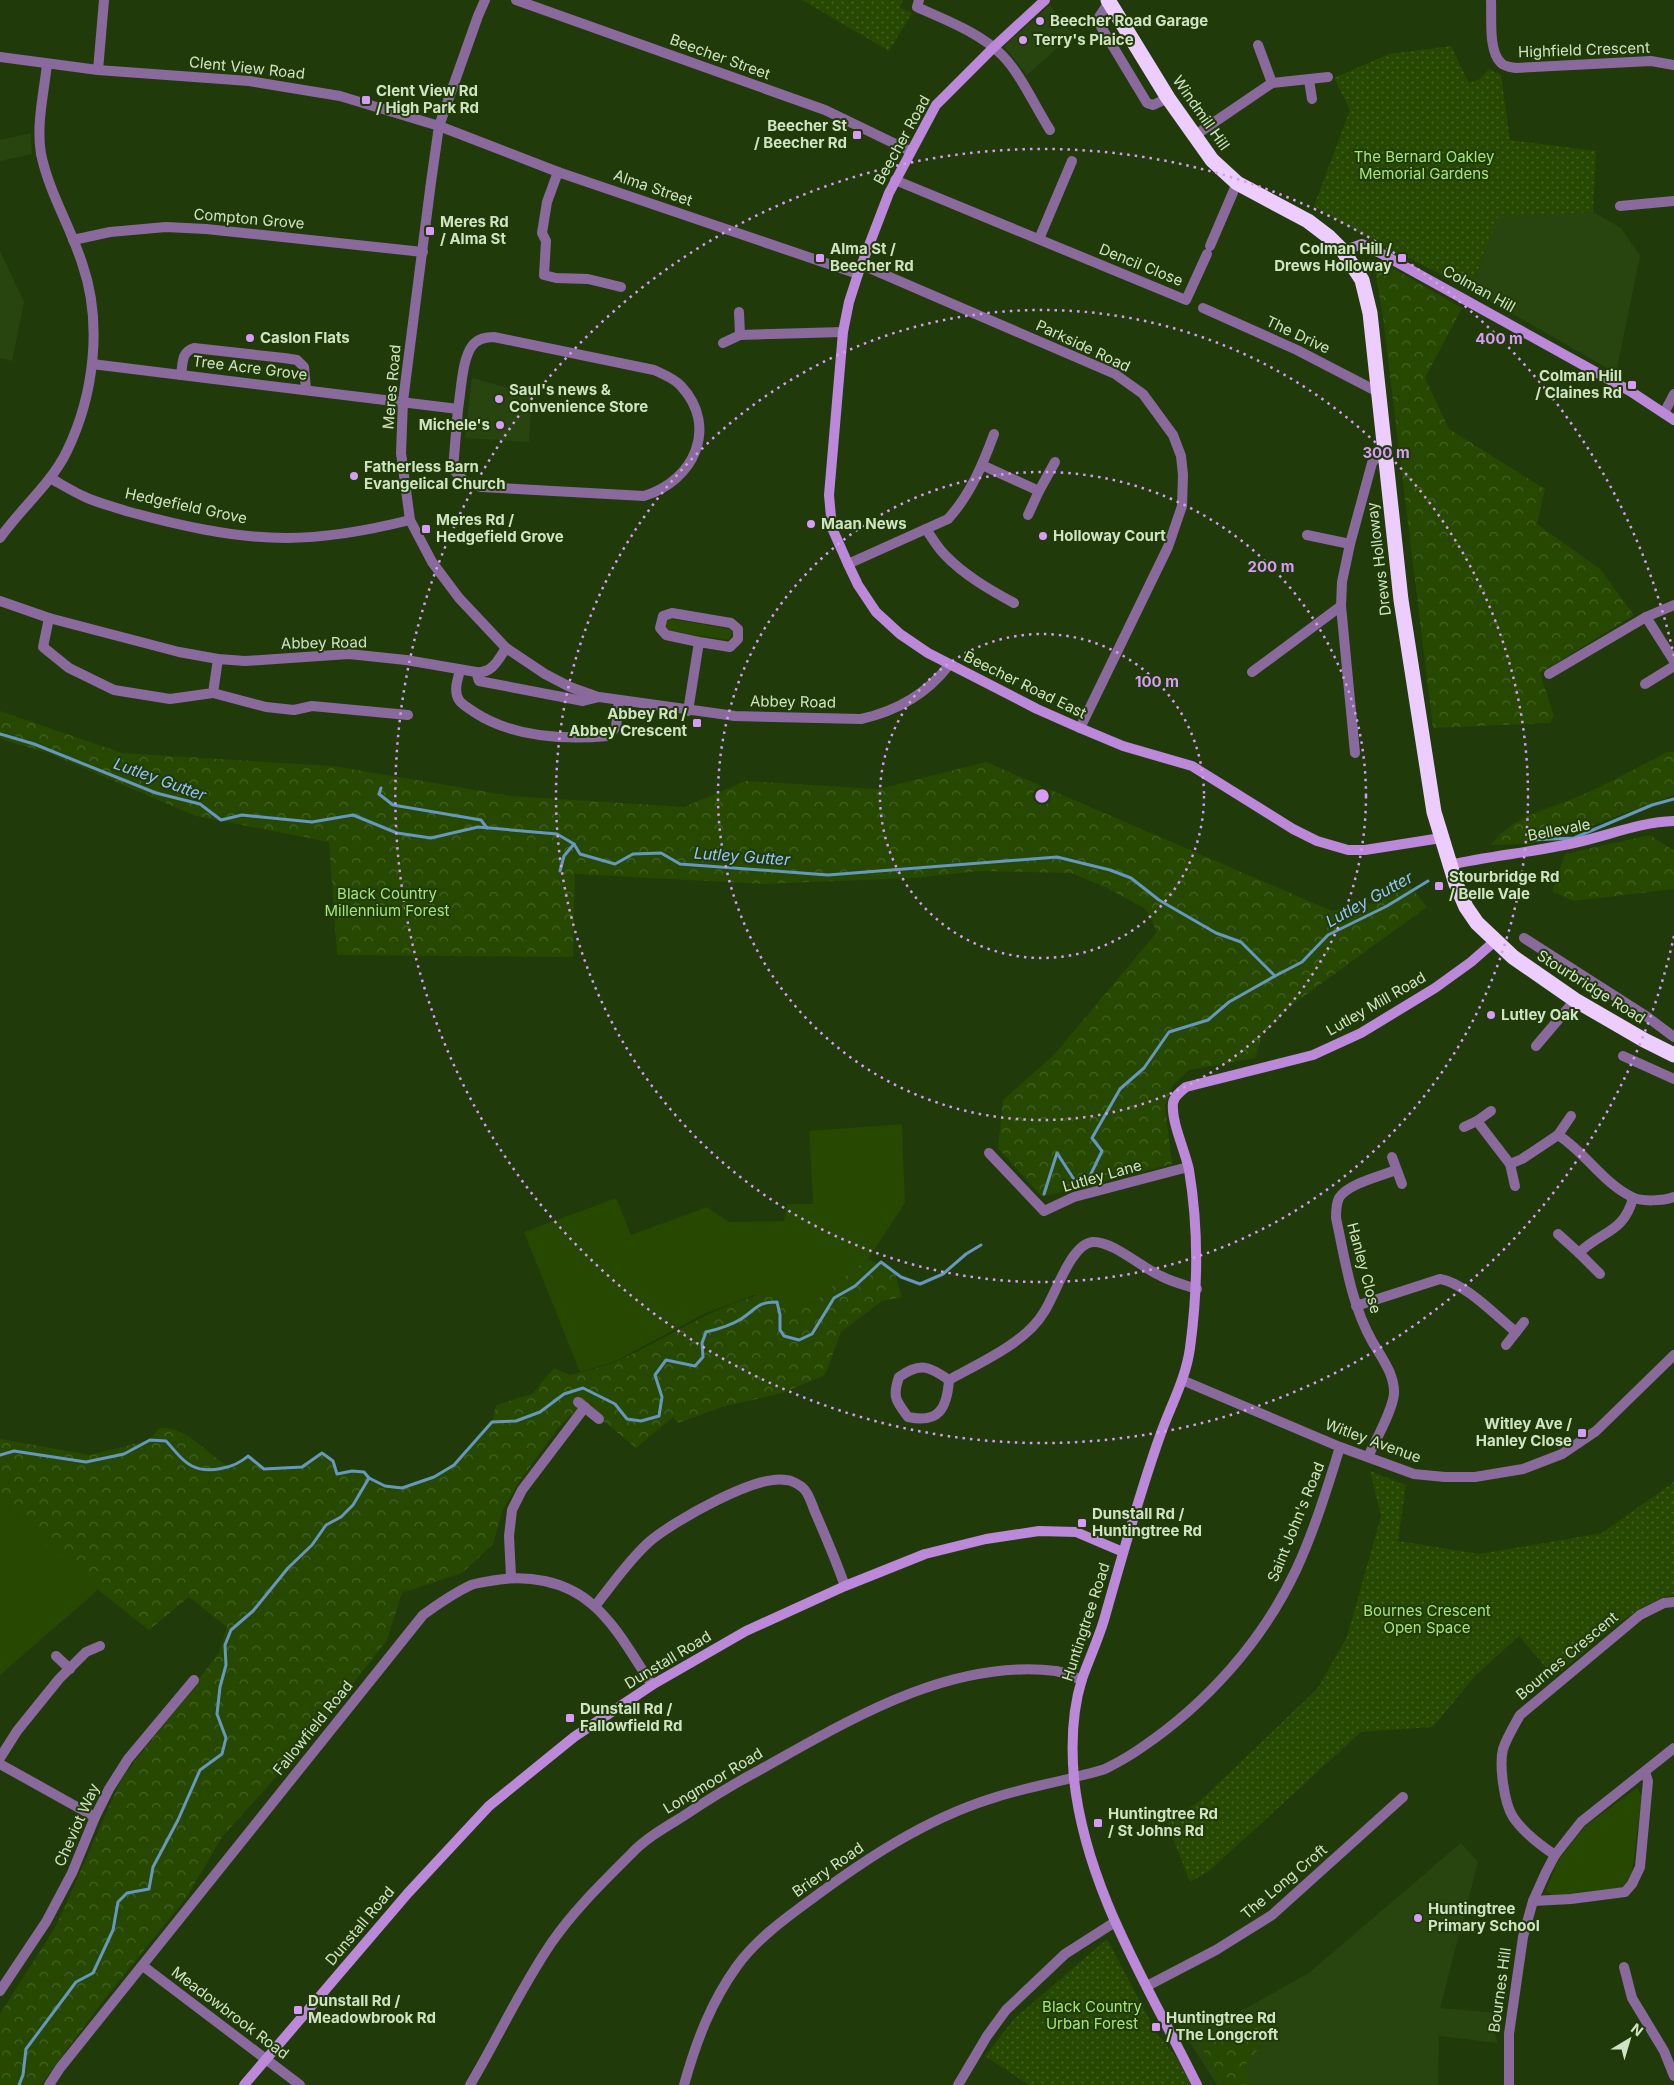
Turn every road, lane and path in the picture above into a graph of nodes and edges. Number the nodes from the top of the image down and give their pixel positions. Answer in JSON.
{"nodes":[{"id":1,"x":104,"y":0,"type":"edge"},
{"id":2,"x":485,"y":0,"type":"edge"},
{"id":3,"x":516,"y":0,"type":"edge"},
{"id":4,"x":920,"y":0,"type":"edge"},
{"id":5,"x":1045,"y":0,"type":"edge"},
{"id":6,"x":1491,"y":0,"type":"edge"},
{"id":7,"x":1108,"y":1,"type":"edge"},
{"id":8,"x":1258,"y":45,"type":"dead end"},
{"id":9,"x":993,"y":48,"type":"junction"},
{"id":10,"x":0,"y":57,"type":"edge"},
{"id":11,"x":48,"y":64,"type":"junction"},
{"id":12,"x":1674,"y":65,"type":"edge"},
{"id":13,"x":98,"y":70,"type":"junction"},
{"id":14,"x":1328,"y":77,"type":"dead end"},
{"id":15,"x":1309,"y":80,"type":"junction"},
{"id":16,"x":1272,"y":83,"type":"junction"},
{"id":17,"x":1312,"y":99,"type":"dead end"},
{"id":18,"x":439,"y":126,"type":"junction"},
{"id":19,"x":1050,"y":130,"type":"dead end"},
{"id":20,"x":1194,"y":136,"type":"junction"},
{"id":21,"x":910,"y":150,"type":"junction"},
{"id":22,"x":1072,"y":161,"type":"dead end"},
{"id":23,"x":558,"y":172,"type":"junction"},
{"id":24,"x":896,"y":180,"type":"junction"},
{"id":25,"x":1237,"y":183,"type":"junction"},
{"id":26,"x":1674,"y":201,"type":"edge"},
{"id":27,"x":1620,"y":206,"type":"dead end"},
{"id":28,"x":1039,"y":239,"type":"junction"},
{"id":29,"x":73,"y":240,"type":"junction"},
{"id":30,"x":1343,"y":251,"type":"junction"},
{"id":31,"x":423,"y":252,"type":"junction"},
{"id":32,"x":860,"y":270,"type":"junction"},
{"id":33,"x":622,"y":287,"type":"dead end"},
{"id":34,"x":1203,"y":308,"type":"dead end"},
{"id":35,"x":738,"y":312,"type":"dead end"},
{"id":36,"x":843,"y":332,"type":"junction"},
{"id":37,"x":740,"y":335,"type":"junction"},
{"id":38,"x":723,"y":343,"type":"dead end"},
{"id":39,"x":92,"y":364,"type":"junction"},
{"id":40,"x":182,"y":375,"type":"junction"},
{"id":41,"x":306,"y":389,"type":"junction"},
{"id":42,"x":1378,"y":392,"type":"junction"},
{"id":43,"x":1674,"y":395,"type":"edge"},
{"id":44,"x":403,"y":401,"type":"junction"},
{"id":45,"x":458,"y":409,"type":"junction"},
{"id":46,"x":1664,"y":413,"type":"junction"},
{"id":47,"x":1674,"y":420,"type":"edge"},
{"id":48,"x":994,"y":434,"type":"dead end"},
{"id":49,"x":1384,"y":449,"type":"junction"},
{"id":50,"x":1055,"y":462,"type":"dead end"},
{"id":51,"x":982,"y":465,"type":"junction"},
{"id":52,"x":50,"y":478,"type":"junction"},
{"id":53,"x":1039,"y":491,"type":"junction"},
{"id":54,"x":1028,"y":515,"type":"dead end"},
{"id":55,"x":410,"y":520,"type":"junction"},
{"id":56,"x":926,"y":529,"type":"junction"},
{"id":57,"x":1307,"y":535,"type":"dead end"},
{"id":58,"x":0,"y":538,"type":"edge"},
{"id":59,"x":1350,"y":544,"type":"junction"},
{"id":60,"x":848,"y":564,"type":"junction"},
{"id":61,"x":0,"y":601,"type":"edge"},
{"id":62,"x":1014,"y":603,"type":"dead end"},
{"id":63,"x":1674,"y":605,"type":"edge"},
{"id":64,"x":1341,"y":606,"type":"junction"},
{"id":65,"x":1646,"y":617,"type":"junction"},
{"id":66,"x":49,"y":618,"type":"junction"},
{"id":67,"x":699,"y":642,"type":"junction"},
{"id":68,"x":506,"y":648,"type":"junction"},
{"id":69,"x":218,"y":659,"type":"junction"},
{"id":70,"x":1674,"y":661,"type":"edge"},
{"id":71,"x":949,"y":665,"type":"junction"},
{"id":72,"x":1674,"y":666,"type":"edge"},
{"id":73,"x":460,"y":670,"type":"junction"},
{"id":74,"x":476,"y":672,"type":"junction"},
{"id":75,"x":1252,"y":672,"type":"dead end"},
{"id":76,"x":1549,"y":674,"type":"dead end"},
{"id":77,"x":1645,"y":684,"type":"dead end"},
{"id":78,"x":213,"y":693,"type":"junction"},
{"id":79,"x":599,"y":697,"type":"junction"},
{"id":80,"x":619,"y":700,"type":"junction"},
{"id":81,"x":688,"y":711,"type":"junction"},
{"id":82,"x":408,"y":715,"type":"dead end"},
{"id":83,"x":1080,"y":728,"type":"junction"},
{"id":84,"x":1355,"y":753,"type":"dead end"},
{"id":85,"x":1674,"y":821,"type":"edge"},
{"id":86,"x":1441,"y":838,"type":"junction"},
{"id":87,"x":1449,"y":865,"type":"junction"},
{"id":88,"x":1524,"y":938,"type":"dead end"},
{"id":89,"x":1495,"y":941,"type":"junction"},
{"id":90,"x":1575,"y":1000,"type":"junction"},
{"id":91,"x":1674,"y":1038,"type":"edge"},
{"id":92,"x":1536,"y":1046,"type":"dead end"},
{"id":93,"x":1674,"y":1055,"type":"edge"},
{"id":94,"x":1623,"y":1056,"type":"dead end"},
{"id":95,"x":1674,"y":1079,"type":"edge"},
{"id":96,"x":1176,"y":1097,"type":"joint"},
{"id":97,"x":1491,"y":1111,"type":"dead end"},
{"id":98,"x":1571,"y":1116,"type":"dead end"},
{"id":99,"x":1478,"y":1121,"type":"junction"},
{"id":100,"x":1464,"y":1127,"type":"dead end"},
{"id":101,"x":1558,"y":1135,"type":"junction"},
{"id":102,"x":989,"y":1153,"type":"dead end"},
{"id":103,"x":1392,"y":1157,"type":"dead end"},
{"id":104,"x":1510,"y":1164,"type":"junction"},
{"id":105,"x":1188,"y":1167,"type":"junction"},
{"id":106,"x":1396,"y":1170,"type":"junction"},
{"id":107,"x":1402,"y":1184,"type":"dead end"},
{"id":108,"x":1515,"y":1186,"type":"dead end"},
{"id":109,"x":1674,"y":1197,"type":"edge"},
{"id":110,"x":1634,"y":1198,"type":"junction"},
{"id":111,"x":1558,"y":1234,"type":"dead end"},
{"id":112,"x":1579,"y":1253,"type":"junction"},
{"id":113,"x":1600,"y":1274,"type":"dead end"},
{"id":114,"x":1197,"y":1289,"type":"junction"},
{"id":115,"x":1356,"y":1306,"type":"junction"},
{"id":116,"x":1524,"y":1322,"type":"dead end"},
{"id":117,"x":1516,"y":1332,"type":"junction"},
{"id":118,"x":1506,"y":1345,"type":"dead end"},
{"id":119,"x":1674,"y":1355,"type":"edge"},
{"id":120,"x":949,"y":1380,"type":"junction"},
{"id":121,"x":1182,"y":1380,"type":"junction"},
{"id":122,"x":599,"y":1419,"type":"dead end"},
{"id":123,"x":1340,"y":1447,"type":"junction"},
{"id":124,"x":1368,"y":1457,"type":"junction"},
{"id":125,"x":1124,"y":1552,"type":"junction"},
{"id":126,"x":511,"y":1577,"type":"junction"},
{"id":127,"x":845,"y":1586,"type":"junction"},
{"id":128,"x":1674,"y":1602,"type":"edge"},
{"id":129,"x":595,"y":1606,"type":"junction"},
{"id":130,"x":100,"y":1646,"type":"dead end"},
{"id":131,"x":56,"y":1656,"type":"dead end"},
{"id":132,"x":70,"y":1668,"type":"junction"},
{"id":133,"x":194,"y":1680,"type":"dead end"},
{"id":134,"x":1082,"y":1680,"type":"junction"},
{"id":135,"x":652,"y":1685,"type":"junction"},
{"id":136,"x":1674,"y":1748,"type":"edge"},
{"id":137,"x":0,"y":1758,"type":"edge"},
{"id":138,"x":0,"y":1764,"type":"edge"},
{"id":139,"x":1645,"y":1772,"type":"junction"},
{"id":140,"x":1074,"y":1777,"type":"junction"},
{"id":141,"x":1403,"y":1797,"type":"dead end"},
{"id":142,"x":95,"y":1817,"type":"junction"},
{"id":143,"x":1555,"y":1855,"type":"junction"},
{"id":144,"x":1533,"y":1901,"type":"junction"},
{"id":145,"x":1115,"y":1922,"type":"junction"},
{"id":146,"x":143,"y":1966,"type":"junction"},
{"id":147,"x":1624,"y":1967,"type":"dead end"},
{"id":148,"x":2,"y":1984,"type":"edge"},
{"id":149,"x":1147,"y":1986,"type":"junction"},
{"id":150,"x":1674,"y":2046,"type":"edge"},
{"id":151,"x":1664,"y":2051,"type":"junction"},
{"id":152,"x":266,"y":2059,"type":"junction"},
{"id":153,"x":1674,"y":2076,"type":"edge"},
{"id":154,"x":49,"y":2085,"type":"edge"},
{"id":155,"x":244,"y":2085,"type":"edge"},
{"id":156,"x":300,"y":2085,"type":"edge"},
{"id":157,"x":470,"y":2085,"type":"edge"},
{"id":158,"x":684,"y":2085,"type":"edge"},
{"id":159,"x":958,"y":2085,"type":"edge"},
{"id":160,"x":1198,"y":2085,"type":"edge"},
{"id":161,"x":1509,"y":2085,"type":"edge"}],
"edges":[{"from":1,"to":13,"type":"street"},
{"from":2,"to":18,"type":"street","name":"Meres Road"},
{"from":3,"to":21,"type":"street","name":"Beecher Street"},
{"from":4,"to":9,"type":"street"},
{"from":5,"to":9,"type":"street","name":"Beecher Road"},
{"from":6,"to":12,"type":"street","name":"Highfield Crescent"},
{"from":7,"to":20,"type":"highway","name":"Windmill Hill"},
{"from":8,"to":16,"type":"street"},
{"from":9,"to":19,"type":"street"},
{"from":9,"to":21,"type":"street","name":"Beecher Road"},
{"from":10,"to":11,"type":"street","name":"Clent View Road"},
{"from":11,"to":13,"type":"street","name":"Clent View Road"},
{"from":11,"to":29,"type":"street"},
{"from":13,"to":18,"type":"street","name":"Clent View Road"},
{"from":14,"to":15,"type":"street"},
{"from":15,"to":16,"type":"street"},
{"from":15,"to":17,"type":"street"},
{"from":16,"to":20,"type":"street"},
{"from":18,"to":23,"type":"street","name":"Alma Street"},
{"from":18,"to":31,"type":"street","name":"Meres Road"},
{"from":20,"to":25,"type":"highway","name":"Windmill Hill"},
{"from":21,"to":24,"type":"street","name":"Beecher Road"},
{"from":22,"to":28,"type":"street"},
{"from":23,"to":32,"type":"street","name":"Alma Street"},
{"from":23,"to":33,"type":"street"},
{"from":24,"to":28,"type":"street","name":"Dencil Close"},
{"from":24,"to":32,"type":"street","name":"Beecher Road"},
{"from":25,"to":28,"type":"street","name":"Dencil Close"},
{"from":25,"to":30,"type":"highway","name":"Windmill Hill"},
{"from":26,"to":27,"type":"street"},
{"from":29,"to":31,"type":"street","name":"Compton Grove"},
{"from":29,"to":39,"type":"street"},
{"from":30,"to":42,"type":"highway","name":"Drews Holloway"},
{"from":30,"to":46,"type":"street","name":"Colman Hill"},
{"from":31,"to":44,"type":"street","name":"Meres Road"},
{"from":32,"to":36,"type":"street","name":"Beecher Road"},
{"from":32,"to":83,"type":"street","name":"Parkside Road"},
{"from":34,"to":42,"type":"street","name":"The Drive"},
{"from":35,"to":37,"type":"street"},
{"from":36,"to":37,"type":"street"},
{"from":36,"to":60,"type":"street","name":"Beecher Road East"},
{"from":37,"to":38,"type":"street"},
{"from":39,"to":40,"type":"street","name":"Tree Acre Grove"},
{"from":39,"to":52,"type":"street"},
{"from":40,"to":41,"type":"street","name":"Tree Acre Grove"},
{"from":40,"to":41,"type":"street"},
{"from":41,"to":44,"type":"street","name":"Tree Acre Grove"},
{"from":42,"to":49,"type":"highway","name":"Drews Holloway"},
{"from":43,"to":46,"type":"street"},
{"from":44,"to":45,"type":"street","name":"Tree Acre Grove"},
{"from":44,"to":55,"type":"street","name":"Meres Road"},
{"from":45,"to":45,"type":"street"},
{"from":46,"to":47,"type":"street","name":"Colman Hill"},
{"from":48,"to":51,"type":"street"},
{"from":49,"to":59,"type":"street"},
{"from":49,"to":86,"type":"highway","name":"Drews Holloway"},
{"from":50,"to":53,"type":"street"},
{"from":51,"to":53,"type":"street"},
{"from":51,"to":56,"type":"street"},
{"from":52,"to":55,"type":"street","name":"Hedgefield Grove"},
{"from":52,"to":58,"type":"street"},
{"from":53,"to":54,"type":"street"},
{"from":55,"to":68,"type":"street","name":"Meres Road"},
{"from":56,"to":60,"type":"street"},
{"from":56,"to":62,"type":"street"},
{"from":57,"to":59,"type":"street"},
{"from":59,"to":64,"type":"street"},
{"from":60,"to":71,"type":"street","name":"Beecher Road East"},
{"from":61,"to":66,"type":"street","name":"Abbey Road"},
{"from":63,"to":65,"type":"street"},
{"from":64,"to":75,"type":"street"},
{"from":64,"to":84,"type":"street"},
{"from":65,"to":70,"type":"street"},
{"from":65,"to":76,"type":"street"},
{"from":66,"to":69,"type":"street","name":"Abbey Road"},
{"from":66,"to":78,"type":"street"},
{"from":67,"to":67,"type":"street"},
{"from":67,"to":81,"type":"street"},
{"from":68,"to":74,"type":"street"},
{"from":68,"to":79,"type":"street","name":"Meres Road"},
{"from":69,"to":73,"type":"street","name":"Abbey Road"},
{"from":69,"to":78,"type":"street"},
{"from":71,"to":81,"type":"street","name":"Abbey Road"},
{"from":71,"to":83,"type":"street","name":"Beecher Road East"},
{"from":72,"to":77,"type":"street"},
{"from":73,"to":74,"type":"street","name":"Abbey Road"},
{"from":73,"to":80,"type":"street"},
{"from":74,"to":79,"type":"street","name":"Abbey Road"},
{"from":78,"to":82,"type":"street"},
{"from":79,"to":80,"type":"street","name":"Abbey Road"},
{"from":80,"to":81,"type":"street","name":"Abbey Road"},
{"from":83,"to":86,"type":"street","name":"Beecher Road East"},
{"from":85,"to":87,"type":"street","name":"Bellevale"},
{"from":86,"to":87,"type":"highway","name":"Drews Holloway"},
{"from":87,"to":89,"type":"highway","name":"Stourbridge Road"},
{"from":88,"to":91,"type":"street","name":"Stourbridge Road"},
{"from":89,"to":90,"type":"highway","name":"Stourbridge Road"},
{"from":89,"to":96,"type":"street","name":"Lutley Mill Road"},
{"from":90,"to":92,"type":"street"},
{"from":90,"to":93,"type":"highway","name":"Stourbridge Road"},
{"from":94,"to":95,"type":"street"},
{"from":96,"to":105,"type":"street","name":"Huntingtree Road"},
{"from":97,"to":99,"type":"street"},
{"from":98,"to":101,"type":"street"},
{"from":99,"to":100,"type":"street"},
{"from":99,"to":104,"type":"street"},
{"from":101,"to":104,"type":"street"},
{"from":101,"to":110,"type":"street"},
{"from":102,"to":105,"type":"street","name":"Lutley Lane"},
{"from":103,"to":106,"type":"street"},
{"from":104,"to":108,"type":"street"},
{"from":105,"to":114,"type":"street","name":"Huntingtree Road"},
{"from":106,"to":107,"type":"street"},
{"from":106,"to":115,"type":"street","name":"Hanley Close"},
{"from":109,"to":110,"type":"street"},
{"from":110,"to":112,"type":"street"},
{"from":111,"to":112,"type":"street"},
{"from":112,"to":113,"type":"street"},
{"from":114,"to":120,"type":"street"},
{"from":114,"to":121,"type":"street","name":"Huntingtree Road"},
{"from":115,"to":117,"type":"street"},
{"from":115,"to":124,"type":"street","name":"Hanley Close"},
{"from":116,"to":117,"type":"street"},
{"from":117,"to":118,"type":"street"},
{"from":119,"to":124,"type":"street","name":"Witley Avenue"},
{"from":120,"to":120,"type":"street"},
{"from":121,"to":123,"type":"street","name":"Witley Avenue"},
{"from":121,"to":125,"type":"street","name":"Huntingtree Road"},
{"from":122,"to":126,"type":"street"},
{"from":123,"to":124,"type":"street","name":"Witley Avenue"},
{"from":123,"to":140,"type":"street","name":"Saint John's Road"},
{"from":125,"to":127,"type":"street","name":"Dunstall Road"},
{"from":125,"to":134,"type":"street","name":"Huntingtree Road"},
{"from":126,"to":129,"type":"street","name":"Fallowfield Road"},
{"from":126,"to":146,"type":"street","name":"Fallowfield Road"},
{"from":127,"to":129,"type":"street"},
{"from":127,"to":135,"type":"street","name":"Dunstall Road"},
{"from":128,"to":143,"type":"street","name":"Bournes Crescent"},
{"from":129,"to":135,"type":"street","name":"Fallowfield Road"},
{"from":130,"to":132,"type":"street"},
{"from":131,"to":132,"type":"street"},
{"from":132,"to":137,"type":"street"},
{"from":133,"to":142,"type":"street","name":"Cheviot Way"},
{"from":134,"to":140,"type":"street","name":"Huntingtree Road"},
{"from":134,"to":157,"type":"street","name":"Longmoor Road"},
{"from":135,"to":152,"type":"street","name":"Dunstall Road"},
{"from":136,"to":139,"type":"street","name":"Bournes Hill"},
{"from":138,"to":142,"type":"street"},
{"from":139,"to":143,"type":"street","name":"Bournes Hill"},
{"from":139,"to":144,"type":"street"},
{"from":140,"to":145,"type":"street","name":"Huntingtree Road"},
{"from":140,"to":158,"type":"street","name":"Briery Road"},
{"from":141,"to":149,"type":"street","name":"The Long Croft"},
{"from":142,"to":148,"type":"street","name":"Cheviot Way"},
{"from":143,"to":144,"type":"street","name":"Bournes Hill"},
{"from":144,"to":161,"type":"street","name":"Bournes Hill"},
{"from":145,"to":149,"type":"street","name":"Huntingtree Road"},
{"from":145,"to":159,"type":"street"},
{"from":146,"to":152,"type":"street","name":"Meadowbrook Road"},
{"from":146,"to":154,"type":"street","name":"Fallowfield Road"},
{"from":147,"to":151,"type":"street"},
{"from":149,"to":160,"type":"street","name":"Huntingtree Road"},
{"from":150,"to":151,"type":"street"},
{"from":151,"to":153,"type":"street"},
{"from":152,"to":155,"type":"street","name":"Dunstall Road"},
{"from":152,"to":156,"type":"street","name":"Meadowbrook Road"}]}
